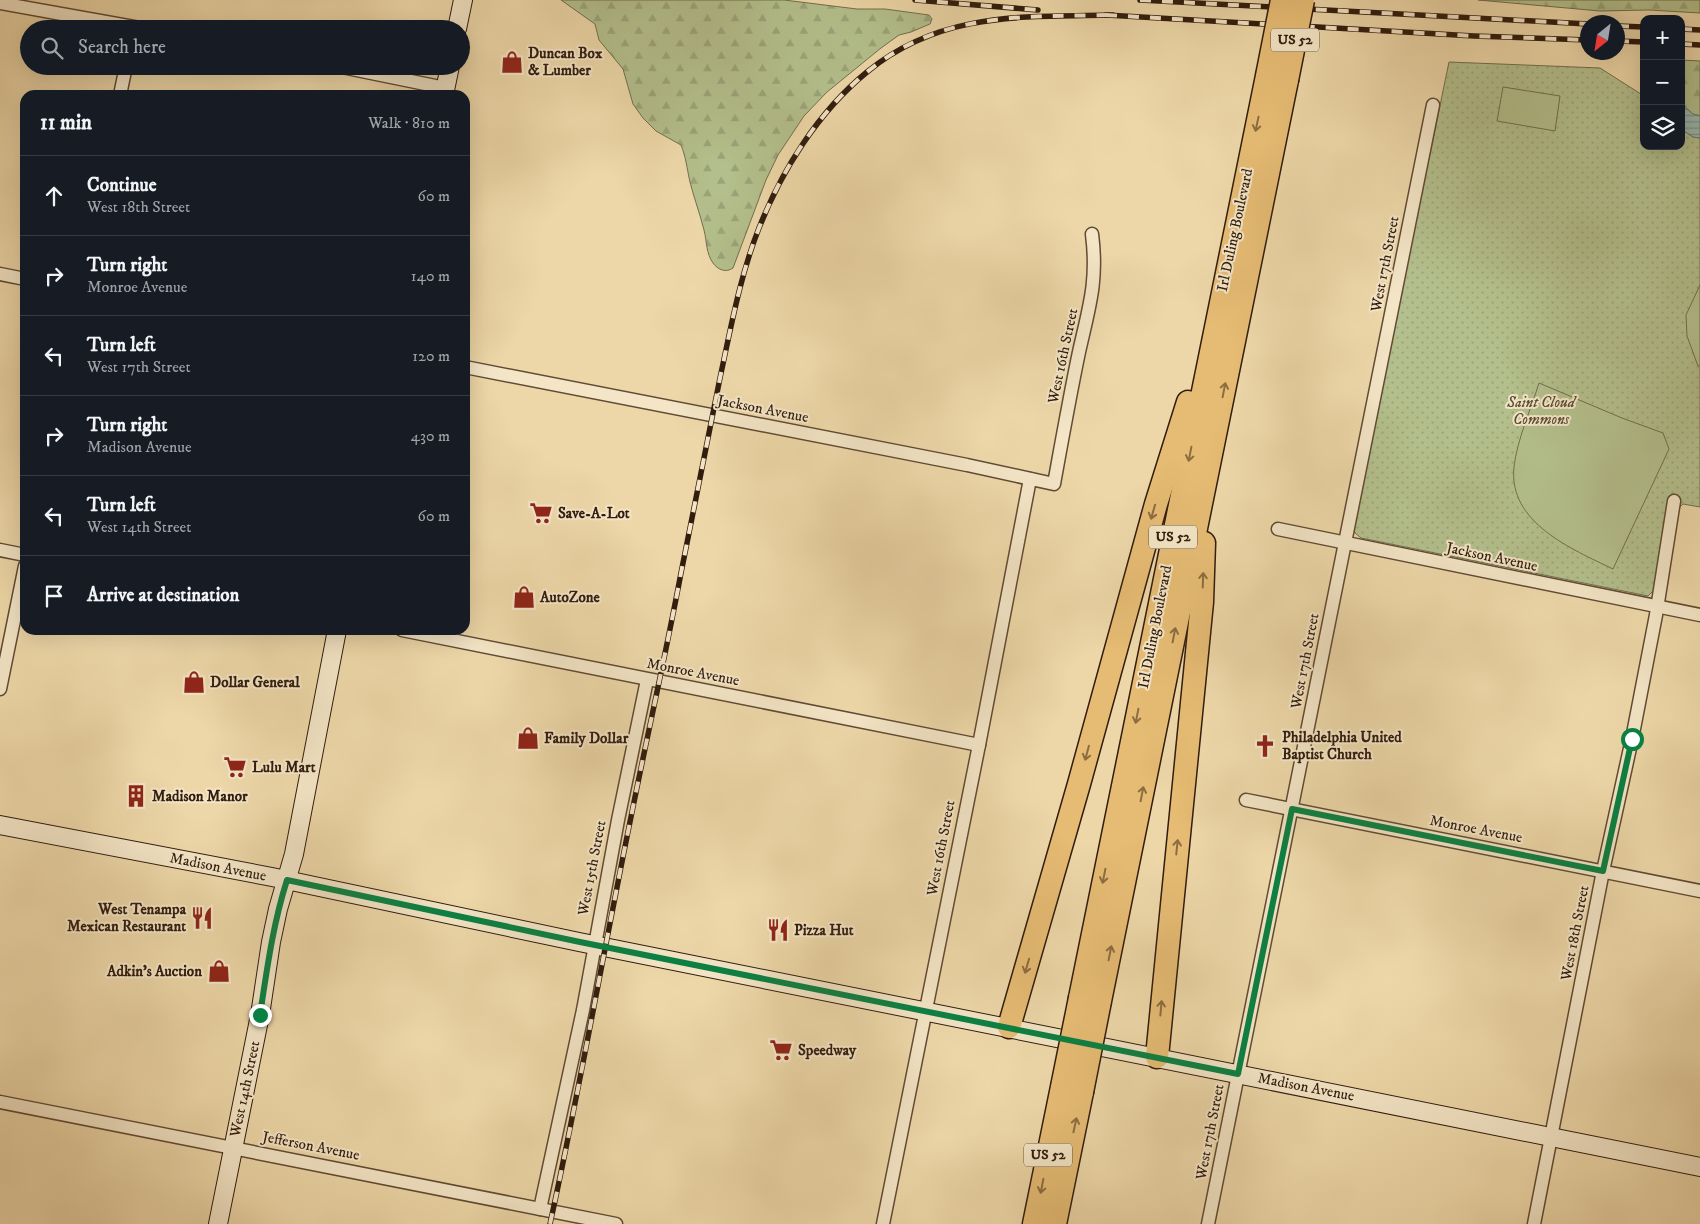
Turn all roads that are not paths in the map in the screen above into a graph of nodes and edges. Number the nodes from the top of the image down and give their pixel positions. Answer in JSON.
{"nodes":[{"id":1,"x":463,"y":0,"type":"edge"},
{"id":2,"x":1282,"y":0,"type":"edge"},
{"id":3,"x":1303,"y":0,"type":"edge"},
{"id":4,"x":0,"y":3,"type":"edge"},
{"id":5,"x":93,"y":20,"type":"edge"},
{"id":6,"x":459,"y":20,"type":"edge"},
{"id":7,"x":124,"y":75,"type":"edge"},
{"id":8,"x":376,"y":75,"type":"edge"},
{"id":9,"x":448,"y":75,"type":"edge"},
{"id":10,"x":1277,"y":78,"type":"junction"},
{"id":11,"x":121,"y":90,"type":"edge"},
{"id":12,"x":441,"y":90,"type":"edge"},
{"id":13,"x":445,"y":90,"type":"edge"},
{"id":14,"x":1434,"y":105,"type":"dead end"},
{"id":15,"x":1092,"y":234,"type":"dead end"},
{"id":16,"x":0,"y":274,"type":"edge"},
{"id":17,"x":20,"y":278,"type":"edge"},
{"id":18,"x":1218,"y":316,"type":"junction"},
{"id":19,"x":470,"y":368,"type":"edge"},
{"id":20,"x":1030,"y":479,"type":"junction"},
{"id":21,"x":1054,"y":484,"type":"joint"},
{"id":22,"x":1205,"y":484,"type":"junction"},
{"id":23,"x":1674,"y":501,"type":"dead end"},
{"id":24,"x":1278,"y":529,"type":"dead end"},
{"id":25,"x":1344,"y":543,"type":"junction"},
{"id":26,"x":0,"y":550,"type":"edge"},
{"id":27,"x":20,"y":554,"type":"edge"},
{"id":28,"x":20,"y":590,"type":"edge"},
{"id":29,"x":1658,"y":607,"type":"junction"},
{"id":30,"x":1700,"y":615,"type":"edge"},
{"id":31,"x":336,"y":635,"type":"edge"},
{"id":32,"x":426,"y":635,"type":"edge"},
{"id":33,"x":647,"y":680,"type":"junction"},
{"id":34,"x":0,"y":688,"type":"edge"},
{"id":35,"x":979,"y":744,"type":"junction"},
{"id":36,"x":1246,"y":800,"type":"dead end"},
{"id":37,"x":1292,"y":809,"type":"junction"},
{"id":38,"x":0,"y":825,"type":"edge"},
{"id":39,"x":1603,"y":871,"type":"junction"},
{"id":40,"x":287,"y":880,"type":"junction"},
{"id":41,"x":1700,"y":891,"type":"edge"},
{"id":42,"x":595,"y":945,"type":"junction"},
{"id":43,"x":1090,"y":999,"type":"junction"},
{"id":44,"x":925,"y":1011,"type":"junction"},
{"id":45,"x":1009,"y":1027,"type":"junction"},
{"id":46,"x":1157,"y":1057,"type":"junction"},
{"id":47,"x":1238,"y":1074,"type":"junction"},
{"id":48,"x":1072,"y":1089,"type":"junction"},
{"id":49,"x":0,"y":1102,"type":"edge"},
{"id":50,"x":1550,"y":1137,"type":"junction"},
{"id":51,"x":233,"y":1147,"type":"junction"},
{"id":52,"x":1700,"y":1167,"type":"edge"},
{"id":53,"x":540,"y":1209,"type":"junction"},
{"id":54,"x":218,"y":1224,"type":"edge"},
{"id":55,"x":616,"y":1224,"type":"edge"},
{"id":56,"x":883,"y":1224,"type":"edge"},
{"id":57,"x":1034,"y":1224,"type":"edge"},
{"id":58,"x":1055,"y":1224,"type":"edge"},
{"id":59,"x":1208,"y":1224,"type":"edge"},
{"id":60,"x":1534,"y":1224,"type":"edge"}],
"edges":[{"from":1,"to":6,"type":"street"},
{"from":2,"to":10,"type":"highway","name":"Irl Duling Boulevard","number":"US 52","bridge":true},
{"from":3,"to":10,"type":"highway","name":"Irl Duling Boulevard","number":"US 52","bridge":true},
{"from":4,"to":5,"type":"street"},
{"from":7,"to":11,"type":"street"},
{"from":8,"to":12,"type":"street"},
{"from":9,"to":13,"type":"street"},
{"from":10,"to":18,"type":"highway","name":"Irl Duling Boulevard","number":"US 52","one_way":true},
{"from":22,"to":10,"type":"highway","name":"Irl Duling Boulevard","number":"US 52","one_way":true},
{"from":14,"to":25,"type":"street","name":"West 17th Street"},
{"from":15,"to":21,"type":"street","name":"West 16th Street"},
{"from":16,"to":17,"type":"street"},
{"from":18,"to":43,"type":"highway","name":"Irl Duling Boulevard","number":"US 52","one_way":true},
{"from":18,"to":45,"type":"highway","one_way":true},
{"from":19,"to":20,"type":"street","name":"Jackson Avenue"},
{"from":20,"to":21,"type":"street","name":"Jackson Avenue"},
{"from":20,"to":35,"type":"street","name":"West 16th Street"},
{"from":43,"to":22,"type":"highway","name":"Irl Duling Boulevard","number":"US 52","one_way":true},
{"from":46,"to":22,"type":"highway","one_way":true},
{"from":23,"to":29,"type":"street","name":"West 18th Street"},
{"from":24,"to":25,"type":"street","name":"Jackson Avenue"},
{"from":25,"to":29,"type":"street","name":"Jackson Avenue"},
{"from":25,"to":37,"type":"street","name":"West 17th Street"},
{"from":26,"to":27,"type":"street"},
{"from":28,"to":34,"type":"street"},
{"from":29,"to":30,"type":"street","name":"Jackson Avenue"},
{"from":29,"to":39,"type":"street","name":"West 18th Street"},
{"from":31,"to":40,"type":"street","name":"West 14th Street"},
{"from":32,"to":33,"type":"street","name":"Monroe Avenue"},
{"from":33,"to":35,"type":"street","name":"Monroe Avenue"},
{"from":33,"to":42,"type":"street","name":"West 15th Street"},
{"from":35,"to":44,"type":"street","name":"West 16th Street"},
{"from":36,"to":37,"type":"street","name":"Monroe Avenue"},
{"from":37,"to":39,"type":"street","name":"Monroe Avenue"},
{"from":37,"to":47,"type":"street","name":"West 17th Street"},
{"from":38,"to":40,"type":"street","name":"Madison Avenue"},
{"from":39,"to":41,"type":"street","name":"Monroe Avenue"},
{"from":39,"to":50,"type":"street","name":"West 18th Street"},
{"from":40,"to":42,"type":"street","name":"Madison Avenue"},
{"from":40,"to":51,"type":"street","name":"West 14th Street"},
{"from":42,"to":44,"type":"street","name":"Madison Avenue"},
{"from":42,"to":53,"type":"street","name":"West 15th Street"},
{"from":43,"to":48,"type":"highway","name":"Irl Duling Boulevard","number":"US 52","bridge":true},
{"from":44,"to":45,"type":"street","name":"Madison Avenue"},
{"from":44,"to":56,"type":"street","name":"West 16th Street"},
{"from":45,"to":46,"type":"street","name":"Madison Avenue"},
{"from":46,"to":47,"type":"street","name":"Madison Avenue"},
{"from":47,"to":50,"type":"street","name":"Madison Avenue"},
{"from":47,"to":59,"type":"street","name":"West 17th Street"},
{"from":48,"to":57,"type":"highway","name":"Irl Duling Boulevard","number":"US 52","one_way":true},
{"from":58,"to":48,"type":"highway","name":"Irl Duling Boulevard","number":"US 52","one_way":true},
{"from":49,"to":51,"type":"street","name":"Jefferson Avenue"},
{"from":50,"to":52,"type":"street","name":"Madison Avenue"},
{"from":50,"to":60,"type":"street","name":"West 18th Street"},
{"from":51,"to":53,"type":"street","name":"Jefferson Avenue"},
{"from":51,"to":54,"type":"street","name":"West 14th Street"},
{"from":53,"to":55,"type":"street","name":"Jefferson Avenue"}]}
